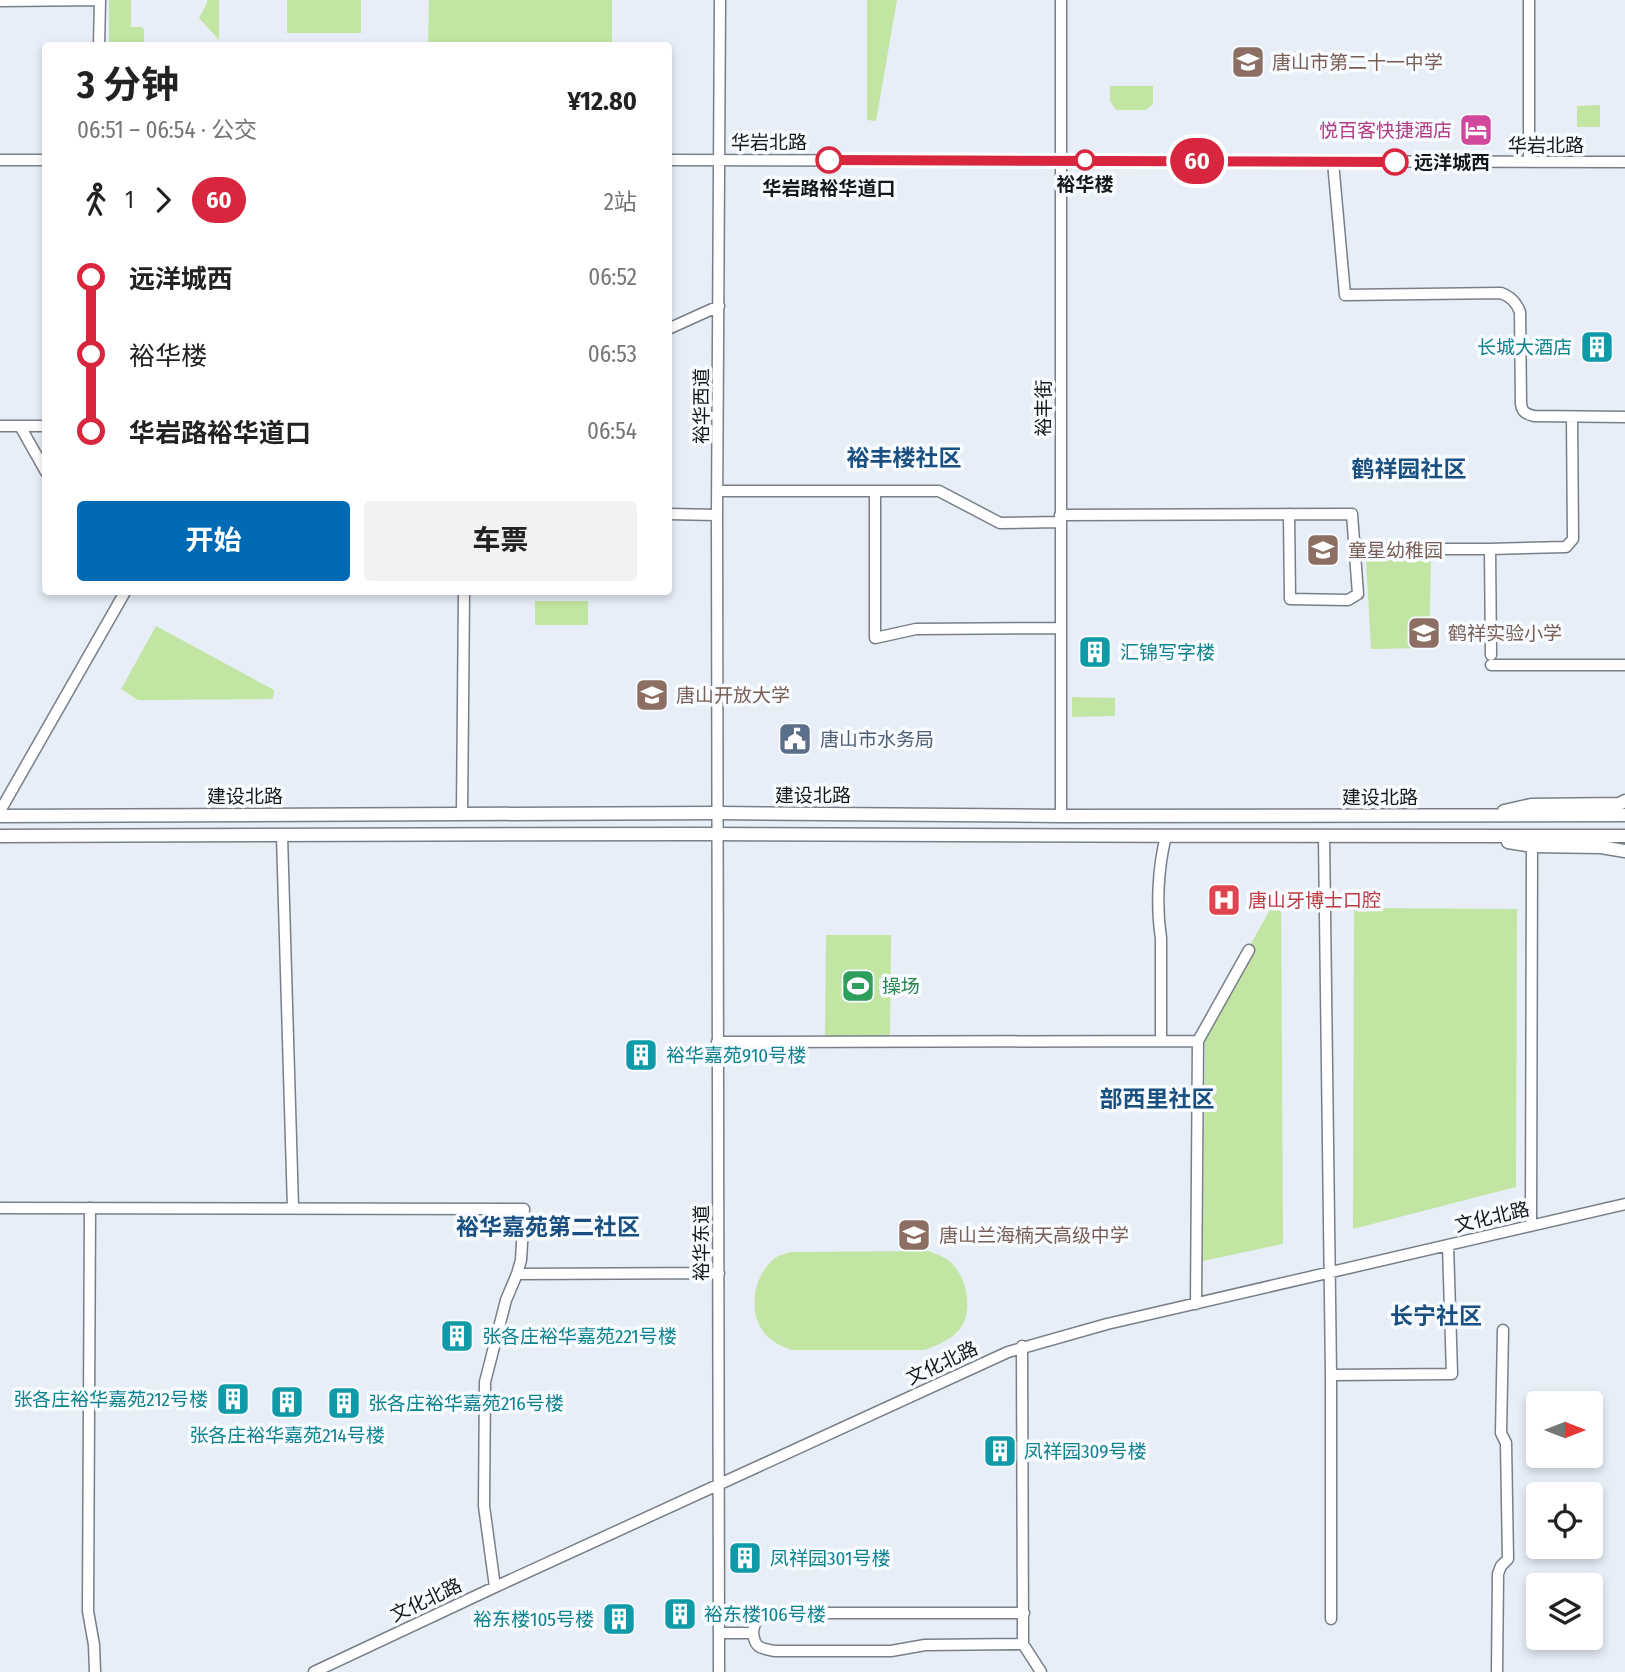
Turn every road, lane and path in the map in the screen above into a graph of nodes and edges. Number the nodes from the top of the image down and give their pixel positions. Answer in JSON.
{"nodes":[{"id":1,"x":100,"y":0,"type":"edge"},
{"id":2,"x":720,"y":0,"type":"edge"},
{"id":3,"x":1061,"y":0,"type":"edge"},
{"id":4,"x":1529,"y":0,"type":"edge"},
{"id":5,"x":0,"y":2,"type":"edge"},
{"id":6,"x":99,"y":42,"type":"edge"},
{"id":7,"x":1060,"y":159,"type":"junction"},
{"id":8,"x":0,"y":160,"type":"edge"},
{"id":9,"x":42,"y":160,"type":"edge"},
{"id":10,"x":672,"y":160,"type":"edge"},
{"id":11,"x":719,"y":160,"type":"junction"},
{"id":12,"x":1333,"y":162,"type":"junction"},
{"id":13,"x":1529,"y":162,"type":"junction"},
{"id":14,"x":1625,"y":162,"type":"edge"},
{"id":15,"x":719,"y":306,"type":"junction"},
{"id":16,"x":672,"y":327,"type":"edge"},
{"id":17,"x":1625,"y":416,"type":"edge"},
{"id":18,"x":1572,"y":417,"type":"junction"},
{"id":19,"x":0,"y":426,"type":"edge"},
{"id":20,"x":20,"y":426,"type":"junction"},
{"id":21,"x":42,"y":426,"type":"edge"},
{"id":22,"x":42,"y":465,"type":"edge"},
{"id":23,"x":718,"y":491,"type":"junction"},
{"id":24,"x":875,"y":491,"type":"junction"},
{"id":25,"x":672,"y":514,"type":"edge"},
{"id":26,"x":1289,"y":514,"type":"junction"},
{"id":27,"x":717,"y":515,"type":"junction"},
{"id":28,"x":1060,"y":518,"type":"junction"},
{"id":29,"x":1366,"y":549,"type":"dead end"},
{"id":30,"x":1490,"y":549,"type":"junction"},
{"id":31,"x":119,"y":595,"type":"edge"},
{"id":32,"x":464,"y":595,"type":"edge"},
{"id":33,"x":1060,"y":628,"type":"junction"},
{"id":34,"x":1625,"y":665,"type":"edge"},
{"id":35,"x":1625,"y":801,"type":"edge"},
{"id":36,"x":0,"y":813,"type":"edge"},
{"id":37,"x":718,"y":813,"type":"junction"},
{"id":38,"x":462,"y":814,"type":"junction"},
{"id":39,"x":1625,"y":815,"type":"edge"},
{"id":40,"x":1061,"y":816,"type":"junction"},
{"id":41,"x":1480,"y":816,"type":"junction"},
{"id":42,"x":718,"y":834,"type":"junction"},
{"id":43,"x":1166,"y":835,"type":"junction"},
{"id":44,"x":0,"y":836,"type":"edge"},
{"id":45,"x":282,"y":836,"type":"junction"},
{"id":46,"x":1625,"y":836,"type":"edge"},
{"id":47,"x":1324,"y":837,"type":"junction"},
{"id":48,"x":1480,"y":837,"type":"junction"},
{"id":49,"x":1532,"y":846,"type":"junction"},
{"id":50,"x":1625,"y":850,"type":"edge"},
{"id":51,"x":1249,"y":950,"type":"dead end"},
{"id":52,"x":1161,"y":1041,"type":"junction"},
{"id":53,"x":1198,"y":1041,"type":"junction"},
{"id":54,"x":717,"y":1042,"type":"junction"},
{"id":55,"x":1625,"y":1204,"type":"edge"},
{"id":56,"x":0,"y":1209,"type":"edge"},
{"id":57,"x":90,"y":1209,"type":"junction"},
{"id":58,"x":293,"y":1209,"type":"junction"},
{"id":59,"x":1531,"y":1226,"type":"junction"},
{"id":60,"x":1448,"y":1245,"type":"junction"},
{"id":61,"x":719,"y":1273,"type":"junction"},
{"id":62,"x":1329,"y":1273,"type":"junction"},
{"id":63,"x":517,"y":1274,"type":"junction"},
{"id":64,"x":1196,"y":1304,"type":"junction"},
{"id":65,"x":1503,"y":1330,"type":"dead end"},
{"id":66,"x":1022,"y":1346,"type":"junction"},
{"id":67,"x":1331,"y":1375,"type":"junction"},
{"id":68,"x":719,"y":1484,"type":"junction"},
{"id":69,"x":495,"y":1587,"type":"junction"},
{"id":70,"x":1024,"y":1613,"type":"junction"},
{"id":71,"x":1331,"y":1619,"type":"dead end"},
{"id":72,"x":719,"y":1633,"type":"junction"},
{"id":73,"x":753,"y":1633,"type":"junction"},
{"id":74,"x":1024,"y":1644,"type":"junction"},
{"id":75,"x":334,"y":1668,"type":"edge"},
{"id":76,"x":95,"y":1672,"type":"edge"},
{"id":77,"x":314,"y":1672,"type":"edge"},
{"id":78,"x":719,"y":1672,"type":"edge"},
{"id":79,"x":1041,"y":1672,"type":"edge"},
{"id":80,"x":1497,"y":1672,"type":"edge"}],
"edges":[{"from":1,"to":5,"type":"street"},
{"from":1,"to":6,"type":"street"},
{"from":2,"to":11,"type":"street","name":"裕华西道"},
{"from":3,"to":7,"type":"street","name":"裕丰街"},
{"from":4,"to":13,"type":"street"},
{"from":7,"to":11,"type":"street","name":"华岩北路"},
{"from":7,"to":12,"type":"street","name":"华岩北路"},
{"from":7,"to":28,"type":"street","name":"裕丰街"},
{"from":8,"to":9,"type":"street"},
{"from":10,"to":11,"type":"street","name":"华岩北路"},
{"from":11,"to":15,"type":"street","name":"裕华西道"},
{"from":12,"to":13,"type":"street","name":"华岩北路"},
{"from":12,"to":18,"type":"street"},
{"from":13,"to":14,"type":"street","name":"华岩北路"},
{"from":15,"to":16,"type":"street"},
{"from":15,"to":23,"type":"street","name":"裕华西道"},
{"from":17,"to":18,"type":"street"},
{"from":18,"to":30,"type":"street"},
{"from":19,"to":20,"type":"street"},
{"from":20,"to":21,"type":"street"},
{"from":20,"to":22,"type":"street"},
{"from":23,"to":24,"type":"street"},
{"from":23,"to":27,"type":"street","name":"裕华西道"},
{"from":24,"to":28,"type":"street"},
{"from":24,"to":33,"type":"street"},
{"from":25,"to":27,"type":"street"},
{"from":26,"to":26,"type":"street"},
{"from":26,"to":28,"type":"street"},
{"from":27,"to":37,"type":"street","name":"裕华西道"},
{"from":28,"to":33,"type":"street","name":"裕丰街"},
{"from":29,"to":30,"type":"street"},
{"from":30,"to":34,"type":"street"},
{"from":31,"to":36,"type":"street"},
{"from":32,"to":38,"type":"street"},
{"from":33,"to":40,"type":"street","name":"裕丰街"},
{"from":35,"to":41,"type":"main road"},
{"from":36,"to":38,"type":"main road","name":"建设北路"},
{"from":37,"to":38,"type":"main road","name":"建设北路"},
{"from":37,"to":40,"type":"main road","name":"建设北路"},
{"from":37,"to":42,"type":"street","name":"裕华东道"},
{"from":39,"to":41,"type":"main road","name":"建设北路"},
{"from":40,"to":41,"type":"main road","name":"建设北路"},
{"from":42,"to":43,"type":"main road","name":"建设北路"},
{"from":42,"to":45,"type":"main road","name":"建设北路"},
{"from":42,"to":54,"type":"street","name":"裕华东道"},
{"from":43,"to":47,"type":"main road","name":"建设北路"},
{"from":43,"to":52,"type":"street"},
{"from":44,"to":45,"type":"main road","name":"建设北路"},
{"from":45,"to":58,"type":"street"},
{"from":46,"to":48,"type":"main road","name":"建设北路"},
{"from":47,"to":48,"type":"main road","name":"建设北路"},
{"from":47,"to":62,"type":"street"},
{"from":48,"to":49,"type":"main road"},
{"from":49,"to":50,"type":"main road"},
{"from":49,"to":59,"type":"street"},
{"from":51,"to":53,"type":"street"},
{"from":52,"to":53,"type":"street"},
{"from":52,"to":54,"type":"street"},
{"from":53,"to":64,"type":"street"},
{"from":54,"to":61,"type":"street","name":"裕华东道"},
{"from":55,"to":59,"type":"street","name":"文化北路"},
{"from":56,"to":57,"type":"street"},
{"from":57,"to":58,"type":"street"},
{"from":57,"to":76,"type":"street"},
{"from":58,"to":63,"type":"street"},
{"from":59,"to":60,"type":"street","name":"文化北路"},
{"from":60,"to":62,"type":"street","name":"文化北路"},
{"from":60,"to":67,"type":"street"},
{"from":61,"to":63,"type":"street"},
{"from":61,"to":68,"type":"street","name":"裕华东道"},
{"from":62,"to":64,"type":"street","name":"文化北路"},
{"from":62,"to":67,"type":"street"},
{"from":63,"to":69,"type":"street"},
{"from":64,"to":66,"type":"street","name":"文化北路"},
{"from":65,"to":80,"type":"street"},
{"from":66,"to":68,"type":"street","name":"文化北路"},
{"from":66,"to":70,"type":"street"},
{"from":67,"to":71,"type":"street"},
{"from":68,"to":69,"type":"street","name":"文化北路"},
{"from":68,"to":72,"type":"street","name":"裕华东道"},
{"from":69,"to":75,"type":"street","name":"文化北路"},
{"from":70,"to":73,"type":"street"},
{"from":70,"to":74,"type":"street"},
{"from":72,"to":73,"type":"street"},
{"from":72,"to":78,"type":"street","name":"裕华东道"},
{"from":73,"to":74,"type":"street"},
{"from":74,"to":79,"type":"street"},
{"from":75,"to":77,"type":"street","name":"文化北路"}]}
